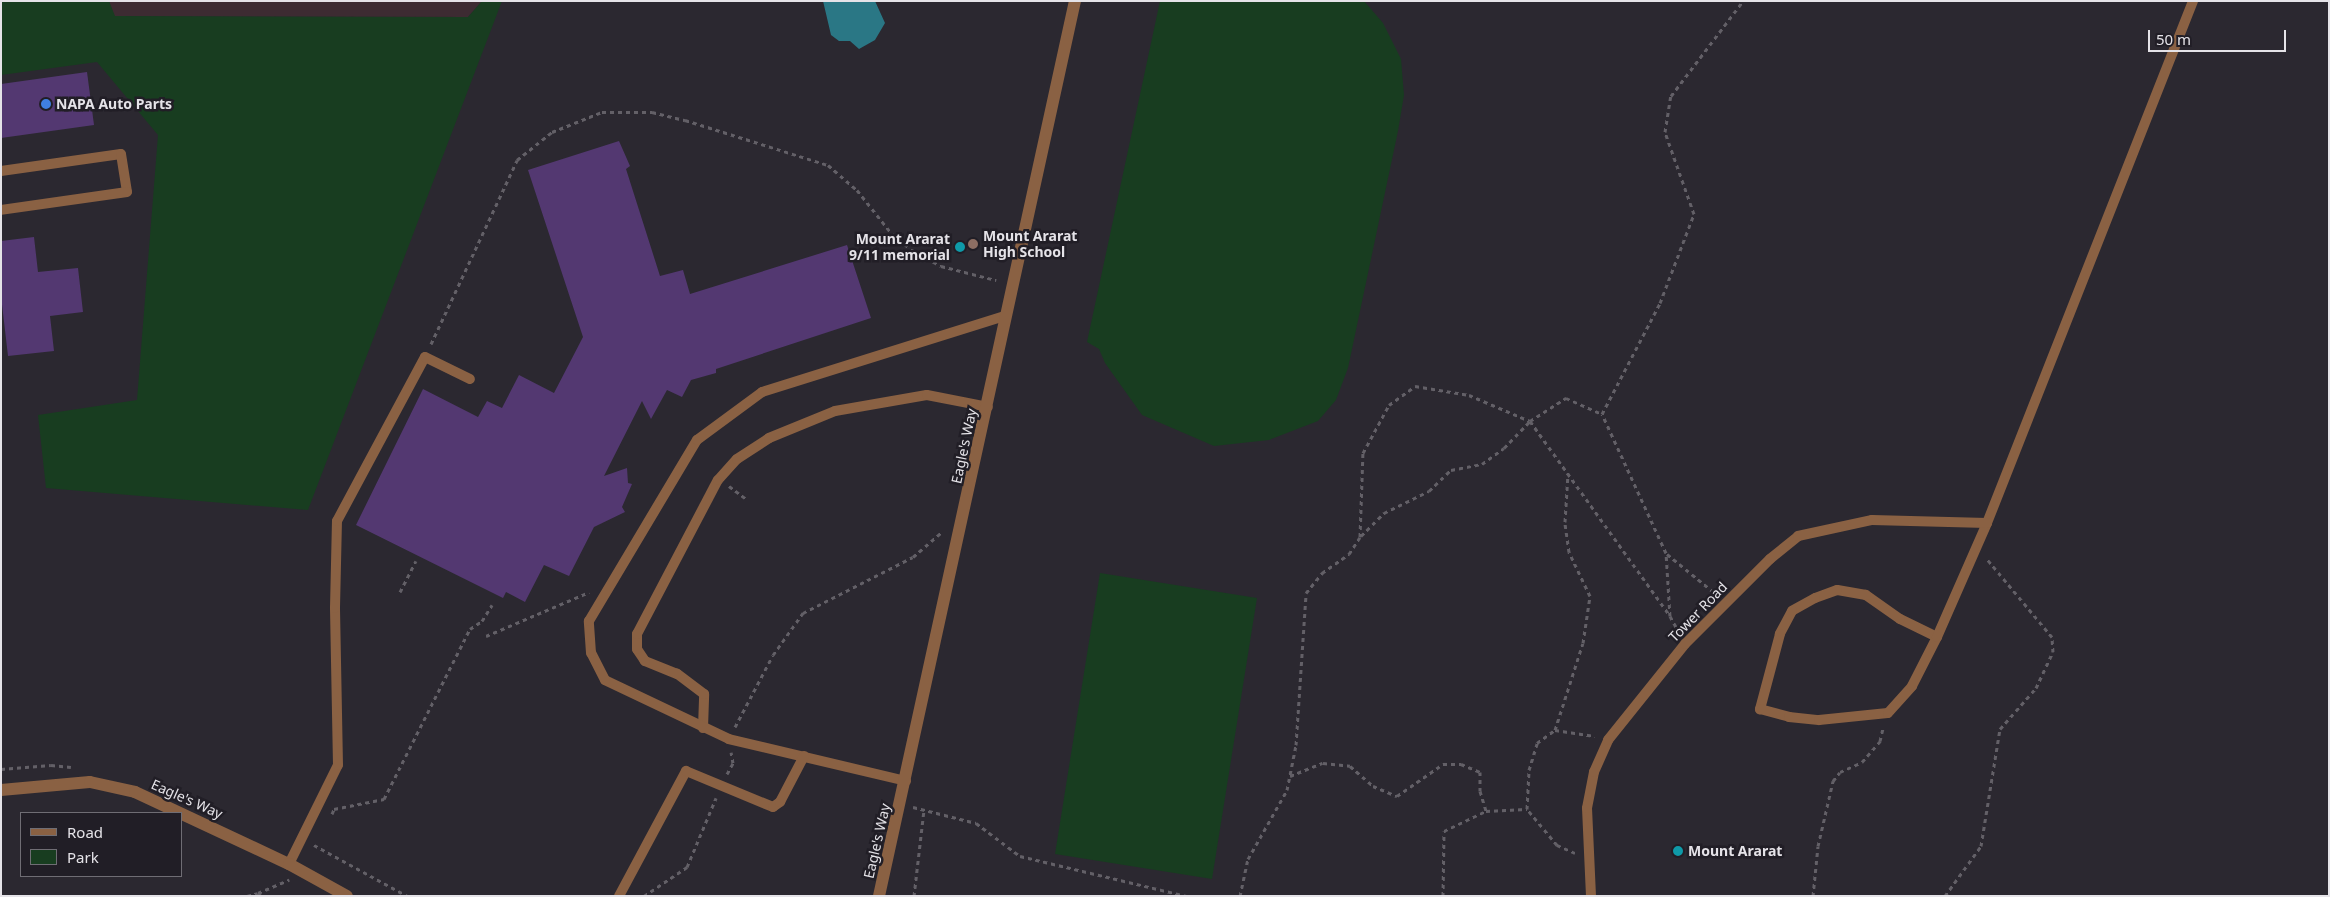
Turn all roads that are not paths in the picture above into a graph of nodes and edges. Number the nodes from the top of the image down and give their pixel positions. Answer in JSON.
{"nodes":[{"id":1,"x":1075,"y":1,"type":"edge"},
{"id":2,"x":2193,"y":1,"type":"edge"},
{"id":3,"x":1,"y":171,"type":"edge"},
{"id":4,"x":1,"y":210,"type":"edge"},
{"id":5,"x":1005,"y":316,"type":"junction"},
{"id":6,"x":470,"y":379,"type":"dead end"},
{"id":7,"x":988,"y":407,"type":"junction"},
{"id":8,"x":1986,"y":523,"type":"junction"},
{"id":9,"x":1936,"y":637,"type":"junction"},
{"id":10,"x":703,"y":728,"type":"junction"},
{"id":11,"x":804,"y":756,"type":"junction"},
{"id":12,"x":906,"y":780,"type":"junction"},
{"id":13,"x":1,"y":790,"type":"edge"},
{"id":14,"x":289,"y":864,"type":"junction"},
{"id":15,"x":347,"y":896,"type":"edge"},
{"id":16,"x":619,"y":896,"type":"edge"},
{"id":17,"x":879,"y":896,"type":"edge"},
{"id":18,"x":1590,"y":896,"type":"edge"}],
"edges":[{"from":1,"to":5,"type":"street","name":"Eagle's Way"},
{"from":2,"to":8,"type":"lane"},
{"from":3,"to":4,"type":"lane"},
{"from":5,"to":7,"type":"street","name":"Eagle's Way"},
{"from":5,"to":10,"type":"lane"},
{"from":6,"to":14,"type":"lane"},
{"from":7,"to":10,"type":"lane"},
{"from":7,"to":12,"type":"street","name":"Eagle's Way"},
{"from":8,"to":9,"type":"lane"},
{"from":8,"to":18,"type":"lane","name":"Tower Road"},
{"from":9,"to":9,"type":"lane"},
{"from":10,"to":11,"type":"lane"},
{"from":11,"to":12,"type":"lane"},
{"from":11,"to":16,"type":"lane"},
{"from":12,"to":17,"type":"street","name":"Eagle's Way"},
{"from":13,"to":14,"type":"street","name":"Eagle's Way"},
{"from":14,"to":15,"type":"street","name":"Eagle's Way"}]}
